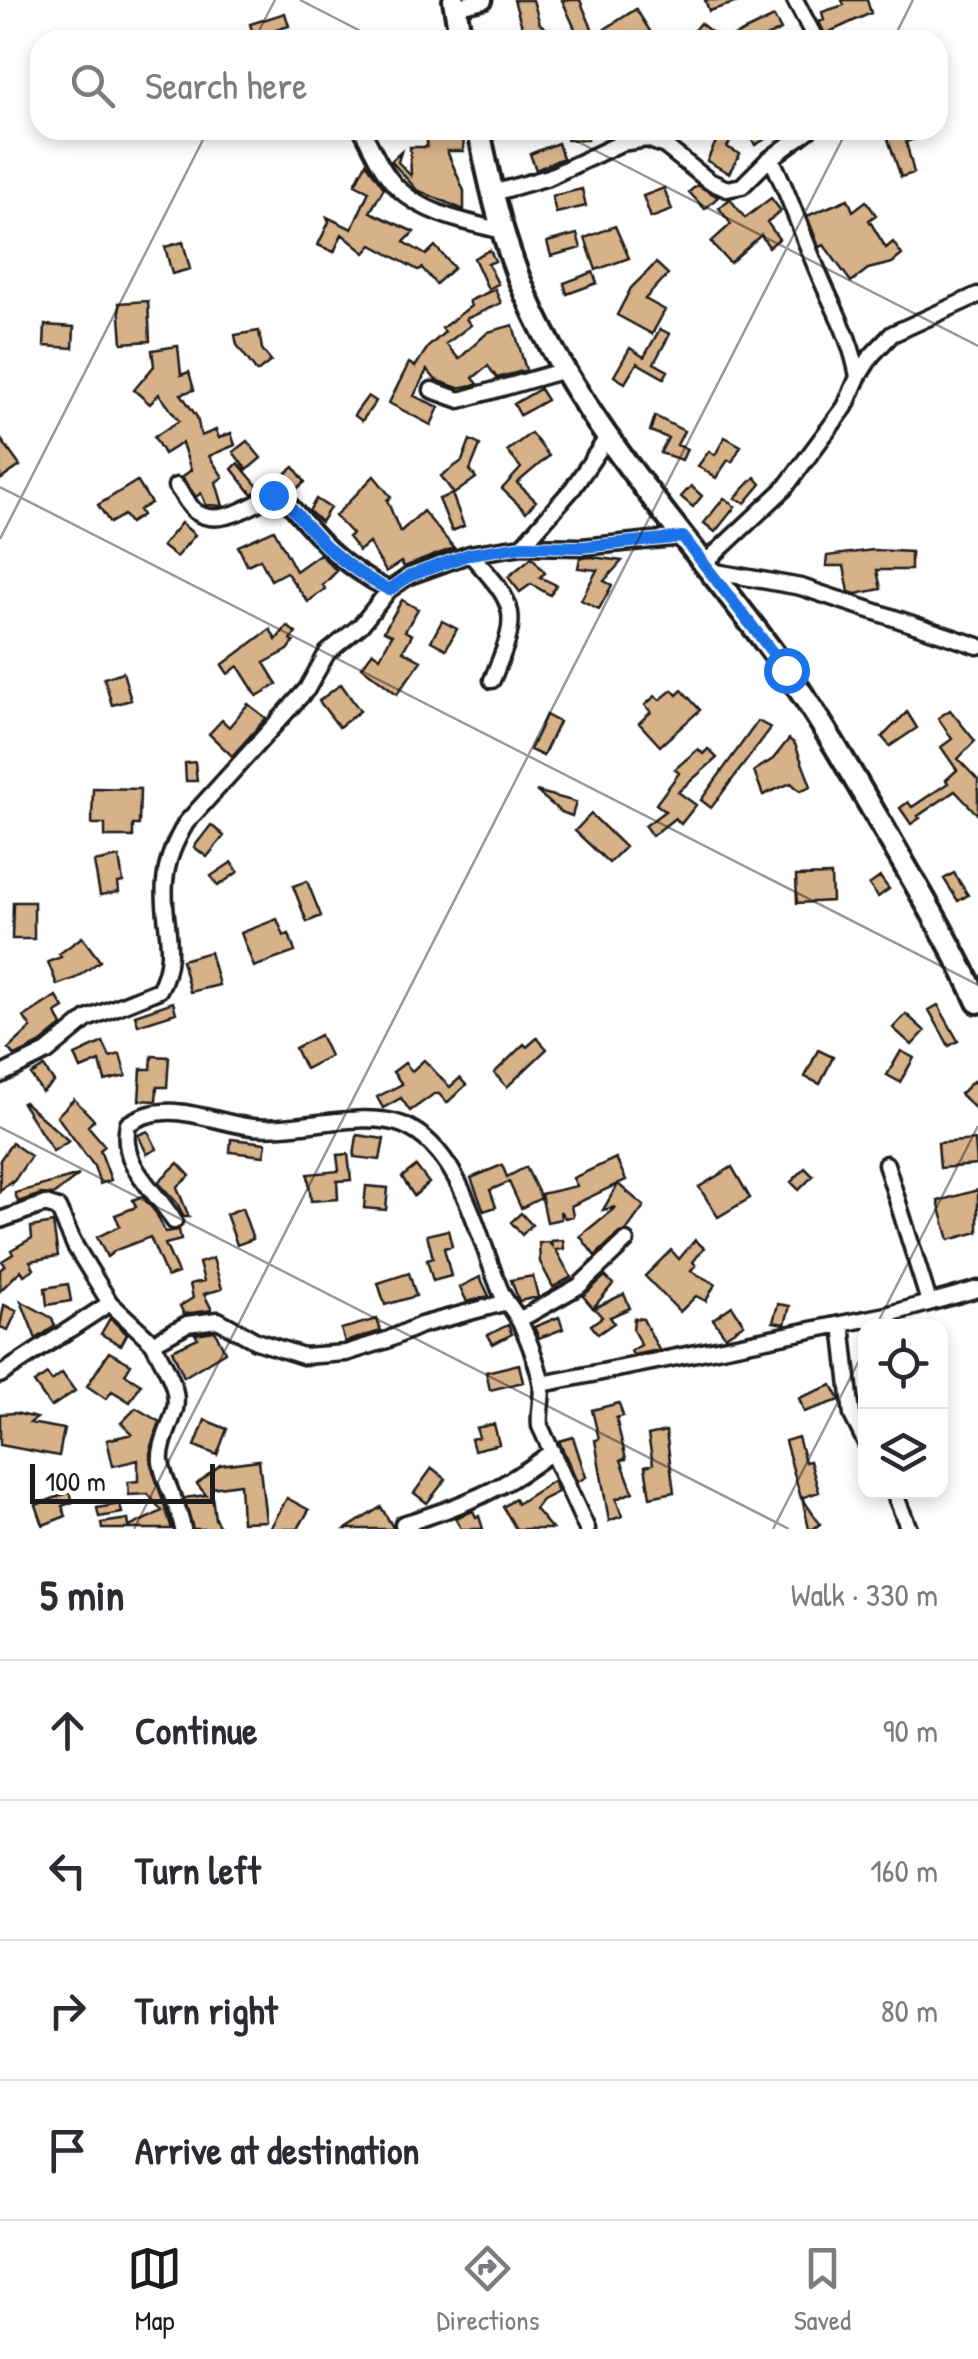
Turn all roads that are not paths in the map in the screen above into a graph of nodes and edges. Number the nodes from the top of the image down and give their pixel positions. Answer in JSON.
{"nodes":[{"id":1,"x":484,"y":0,"type":"edge"},
{"id":2,"x":795,"y":0,"type":"edge"},
{"id":3,"x":455,"y":4,"type":"edge"},
{"id":4,"x":460,"y":30,"type":"edge"},
{"id":5,"x":811,"y":30,"type":"edge"},
{"id":6,"x":368,"y":140,"type":"edge"},
{"id":7,"x":482,"y":140,"type":"edge"},
{"id":8,"x":638,"y":140,"type":"edge"},
{"id":9,"x":649,"y":140,"type":"edge"},
{"id":10,"x":796,"y":140,"type":"edge"},
{"id":11,"x":772,"y":158,"type":"junction"},
{"id":12,"x":492,"y":193,"type":"junction"},
{"id":13,"x":502,"y":231,"type":"junction"},
{"id":14,"x":978,"y":295,"type":"edge"},
{"id":15,"x":564,"y":370,"type":"junction"},
{"id":16,"x":858,"y":376,"type":"junction"},
{"id":17,"x":432,"y":390,"type":"dead end"},
{"id":18,"x":607,"y":438,"type":"junction"},
{"id":19,"x":176,"y":486,"type":"dead end"},
{"id":20,"x":683,"y":537,"type":"junction"},
{"id":21,"x":522,"y":546,"type":"junction"},
{"id":22,"x":470,"y":554,"type":"junction"},
{"id":23,"x":707,"y":568,"type":"junction"},
{"id":24,"x":389,"y":590,"type":"junction"},
{"id":25,"x":978,"y":646,"type":"edge"},
{"id":26,"x":492,"y":680,"type":"dead end"},
{"id":27,"x":978,"y":1002,"type":"edge"},
{"id":28,"x":0,"y":1075,"type":"edge"},
{"id":29,"x":886,"y":1164,"type":"dead end"},
{"id":30,"x":0,"y":1220,"type":"edge"},
{"id":31,"x":174,"y":1221,"type":"dead end"},
{"id":32,"x":626,"y":1242,"type":"dead end"},
{"id":33,"x":978,"y":1289,"type":"edge"},
{"id":34,"x":507,"y":1302,"type":"junction"},
{"id":35,"x":929,"y":1302,"type":"junction"},
{"id":36,"x":110,"y":1303,"type":"junction"},
{"id":37,"x":519,"y":1320,"type":"junction"},
{"id":38,"x":842,"y":1324,"type":"junction"},
{"id":39,"x":153,"y":1342,"type":"junction"},
{"id":40,"x":0,"y":1376,"type":"edge"},
{"id":41,"x":542,"y":1384,"type":"junction"},
{"id":42,"x":858,"y":1426,"type":"edge"},
{"id":43,"x":552,"y":1452,"type":"junction"},
{"id":44,"x":897,"y":1499,"type":"edge"},
{"id":45,"x":403,"y":1524,"type":"dead end"},
{"id":46,"x":183,"y":1529,"type":"edge"},
{"id":47,"x":587,"y":1529,"type":"edge"},
{"id":48,"x":909,"y":1529,"type":"edge"}],
"edges":[{"from":1,"to":3,"type":"street"},
{"from":2,"to":5,"type":"street"},
{"from":3,"to":4,"type":"main road"},
{"from":6,"to":13,"type":"street"},
{"from":7,"to":12,"type":"main road"},
{"from":8,"to":12,"type":"street"},
{"from":9,"to":11,"type":"street"},
{"from":10,"to":11,"type":"street"},
{"from":11,"to":16,"type":"street"},
{"from":12,"to":13,"type":"main road"},
{"from":13,"to":15,"type":"main road"},
{"from":14,"to":16,"type":"street"},
{"from":15,"to":17,"type":"street"},
{"from":15,"to":18,"type":"main road"},
{"from":16,"to":23,"type":"street"},
{"from":18,"to":20,"type":"main road"},
{"from":18,"to":21,"type":"street"},
{"from":19,"to":24,"type":"street"},
{"from":20,"to":21,"type":"street"},
{"from":20,"to":23,"type":"main road"},
{"from":21,"to":22,"type":"street"},
{"from":22,"to":24,"type":"street"},
{"from":22,"to":26,"type":"street"},
{"from":23,"to":25,"type":"street"},
{"from":23,"to":27,"type":"main road"},
{"from":24,"to":28,"type":"street"},
{"from":29,"to":35,"type":"street"},
{"from":30,"to":36,"type":"street"},
{"from":31,"to":34,"type":"street"},
{"from":32,"to":37,"type":"street"},
{"from":33,"to":35,"type":"street"},
{"from":34,"to":37,"type":"street"},
{"from":34,"to":39,"type":"street"},
{"from":35,"to":38,"type":"street"},
{"from":36,"to":39,"type":"street"},
{"from":36,"to":40,"type":"street"},
{"from":37,"to":41,"type":"street"},
{"from":38,"to":41,"type":"street"},
{"from":38,"to":42,"type":"street"},
{"from":39,"to":46,"type":"street"},
{"from":41,"to":43,"type":"street"},
{"from":43,"to":45,"type":"street"},
{"from":43,"to":47,"type":"street"},
{"from":44,"to":48,"type":"street"}]}
